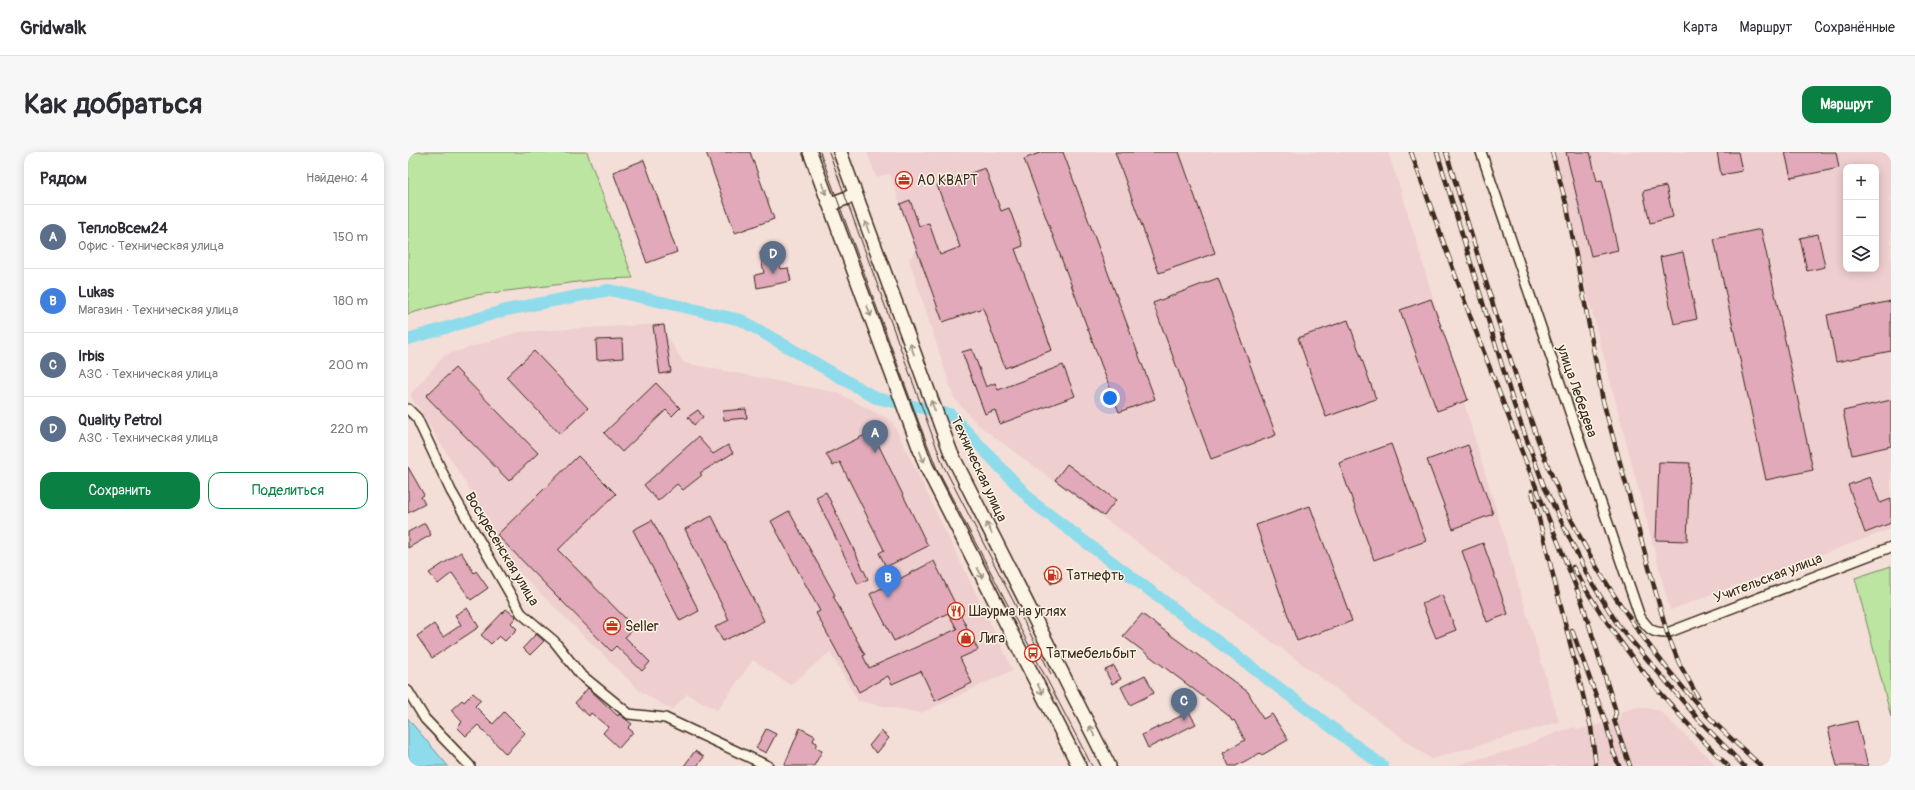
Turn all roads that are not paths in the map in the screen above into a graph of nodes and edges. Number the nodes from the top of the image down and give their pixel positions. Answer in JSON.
{"nodes":[{"id":1,"x":810,"y":152,"type":"edge"},
{"id":2,"x":840,"y":152,"type":"edge"},
{"id":3,"x":1481,"y":152,"type":"edge"},
{"id":4,"x":855,"y":195,"type":"junction"},
{"id":5,"x":830,"y":204,"type":"junction"},
{"id":6,"x":408,"y":410,"type":"edge"},
{"id":7,"x":1891,"y":547,"type":"edge"},
{"id":8,"x":1656,"y":633,"type":"joint"},
{"id":9,"x":408,"y":691,"type":"edge"},
{"id":10,"x":470,"y":766,"type":"edge"},
{"id":11,"x":768,"y":766,"type":"edge"},
{"id":12,"x":1079,"y":766,"type":"edge"},
{"id":13,"x":1109,"y":766,"type":"edge"}],
"edges":[{"from":1,"to":5,"type":"main road","one_way":true},
{"from":2,"to":4,"type":"main road","name":"Техническая улица"},
{"from":3,"to":8,"type":"street","name":"улица Лебедева"},
{"from":4,"to":5,"type":"main road"},
{"from":13,"to":4,"type":"main road","name":"Техническая улица","one_way":true},
{"from":5,"to":12,"type":"main road","one_way":true},
{"from":6,"to":11,"type":"street","name":"Воскресенская улица"},
{"from":7,"to":8,"type":"street","name":"Учительская улица"},
{"from":9,"to":10,"type":"street"}]}
